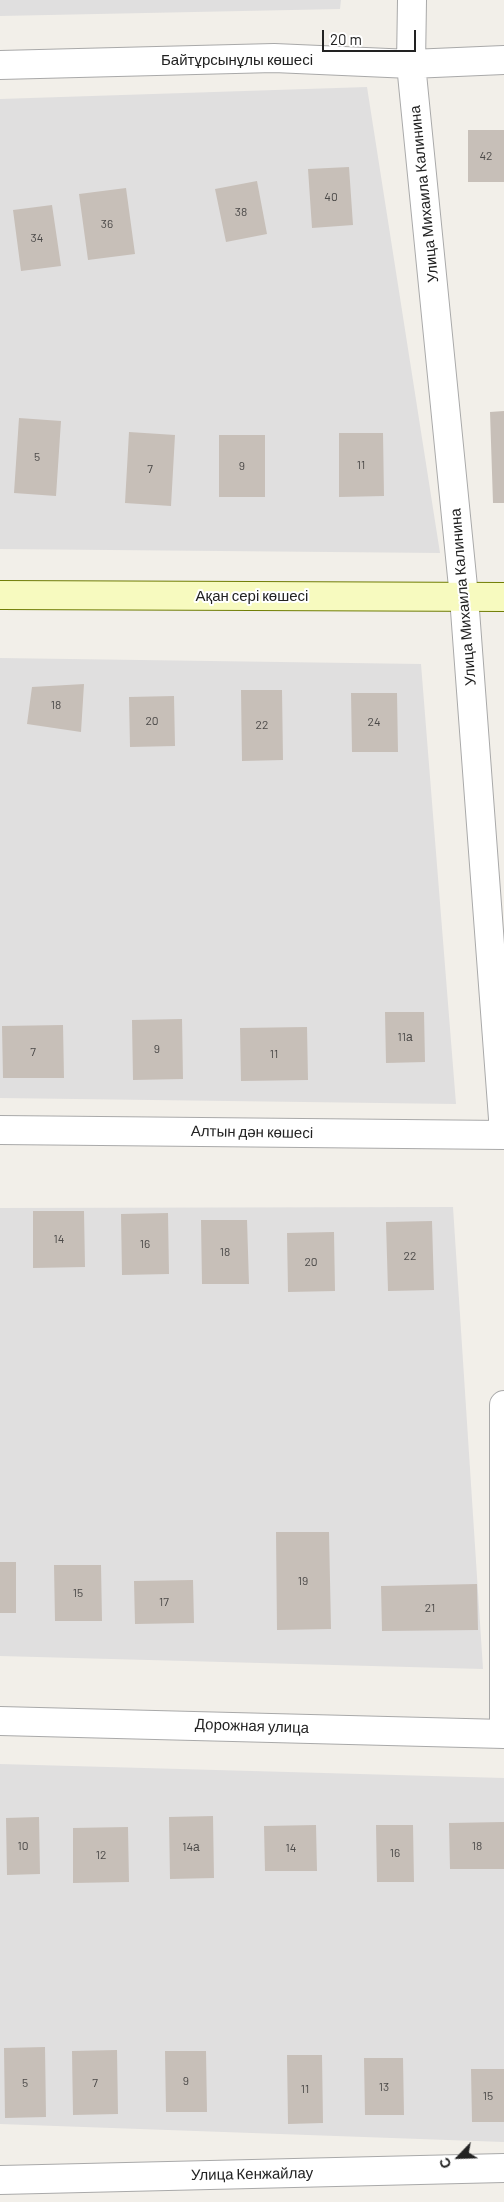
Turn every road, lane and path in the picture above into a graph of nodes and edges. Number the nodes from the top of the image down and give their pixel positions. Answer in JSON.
{"nodes":[{"id":1,"x":412,"y":0,"type":"edge"},
{"id":2,"x":504,"y":60,"type":"edge"},
{"id":3,"x":411,"y":64,"type":"junction"},
{"id":4,"x":0,"y":65,"type":"edge"},
{"id":5,"x":0,"y":595,"type":"edge"},
{"id":6,"x":464,"y":597,"type":"junction"},
{"id":7,"x":504,"y":597,"type":"edge"},
{"id":8,"x":0,"y":1130,"type":"edge"},
{"id":9,"x":504,"y":1133,"type":"edge"},
{"id":10,"x":504,"y":1405,"type":"edge"},
{"id":11,"x":0,"y":1721,"type":"edge"},
{"id":12,"x":504,"y":1734,"type":"edge"},
{"id":13,"x":504,"y":2168,"type":"edge"},
{"id":14,"x":0,"y":2180,"type":"edge"}],
"edges":[{"from":1,"to":3,"type":"street","name":"Улица Михаила Калинина"},
{"from":2,"to":3,"type":"street","name":"Байтұрсынұлы көшесі"},
{"from":3,"to":4,"type":"street","name":"Байтұрсынұлы көшесі"},
{"from":3,"to":6,"type":"street","name":"Улица Михаила Калинина"},
{"from":5,"to":6,"type":"street","name":"Ақан сері көшесі"},
{"from":6,"to":7,"type":"street","name":"Ақан сері көшесі"},
{"from":6,"to":9,"type":"street","name":"Улица Михаила Калинина"},
{"from":8,"to":9,"type":"street","name":"Алтын дән көшесі"},
{"from":10,"to":12,"type":"street"},
{"from":11,"to":12,"type":"street","name":"Дорожная улица"},
{"from":13,"to":14,"type":"street","name":"Улица Кенжайлау"}]}
